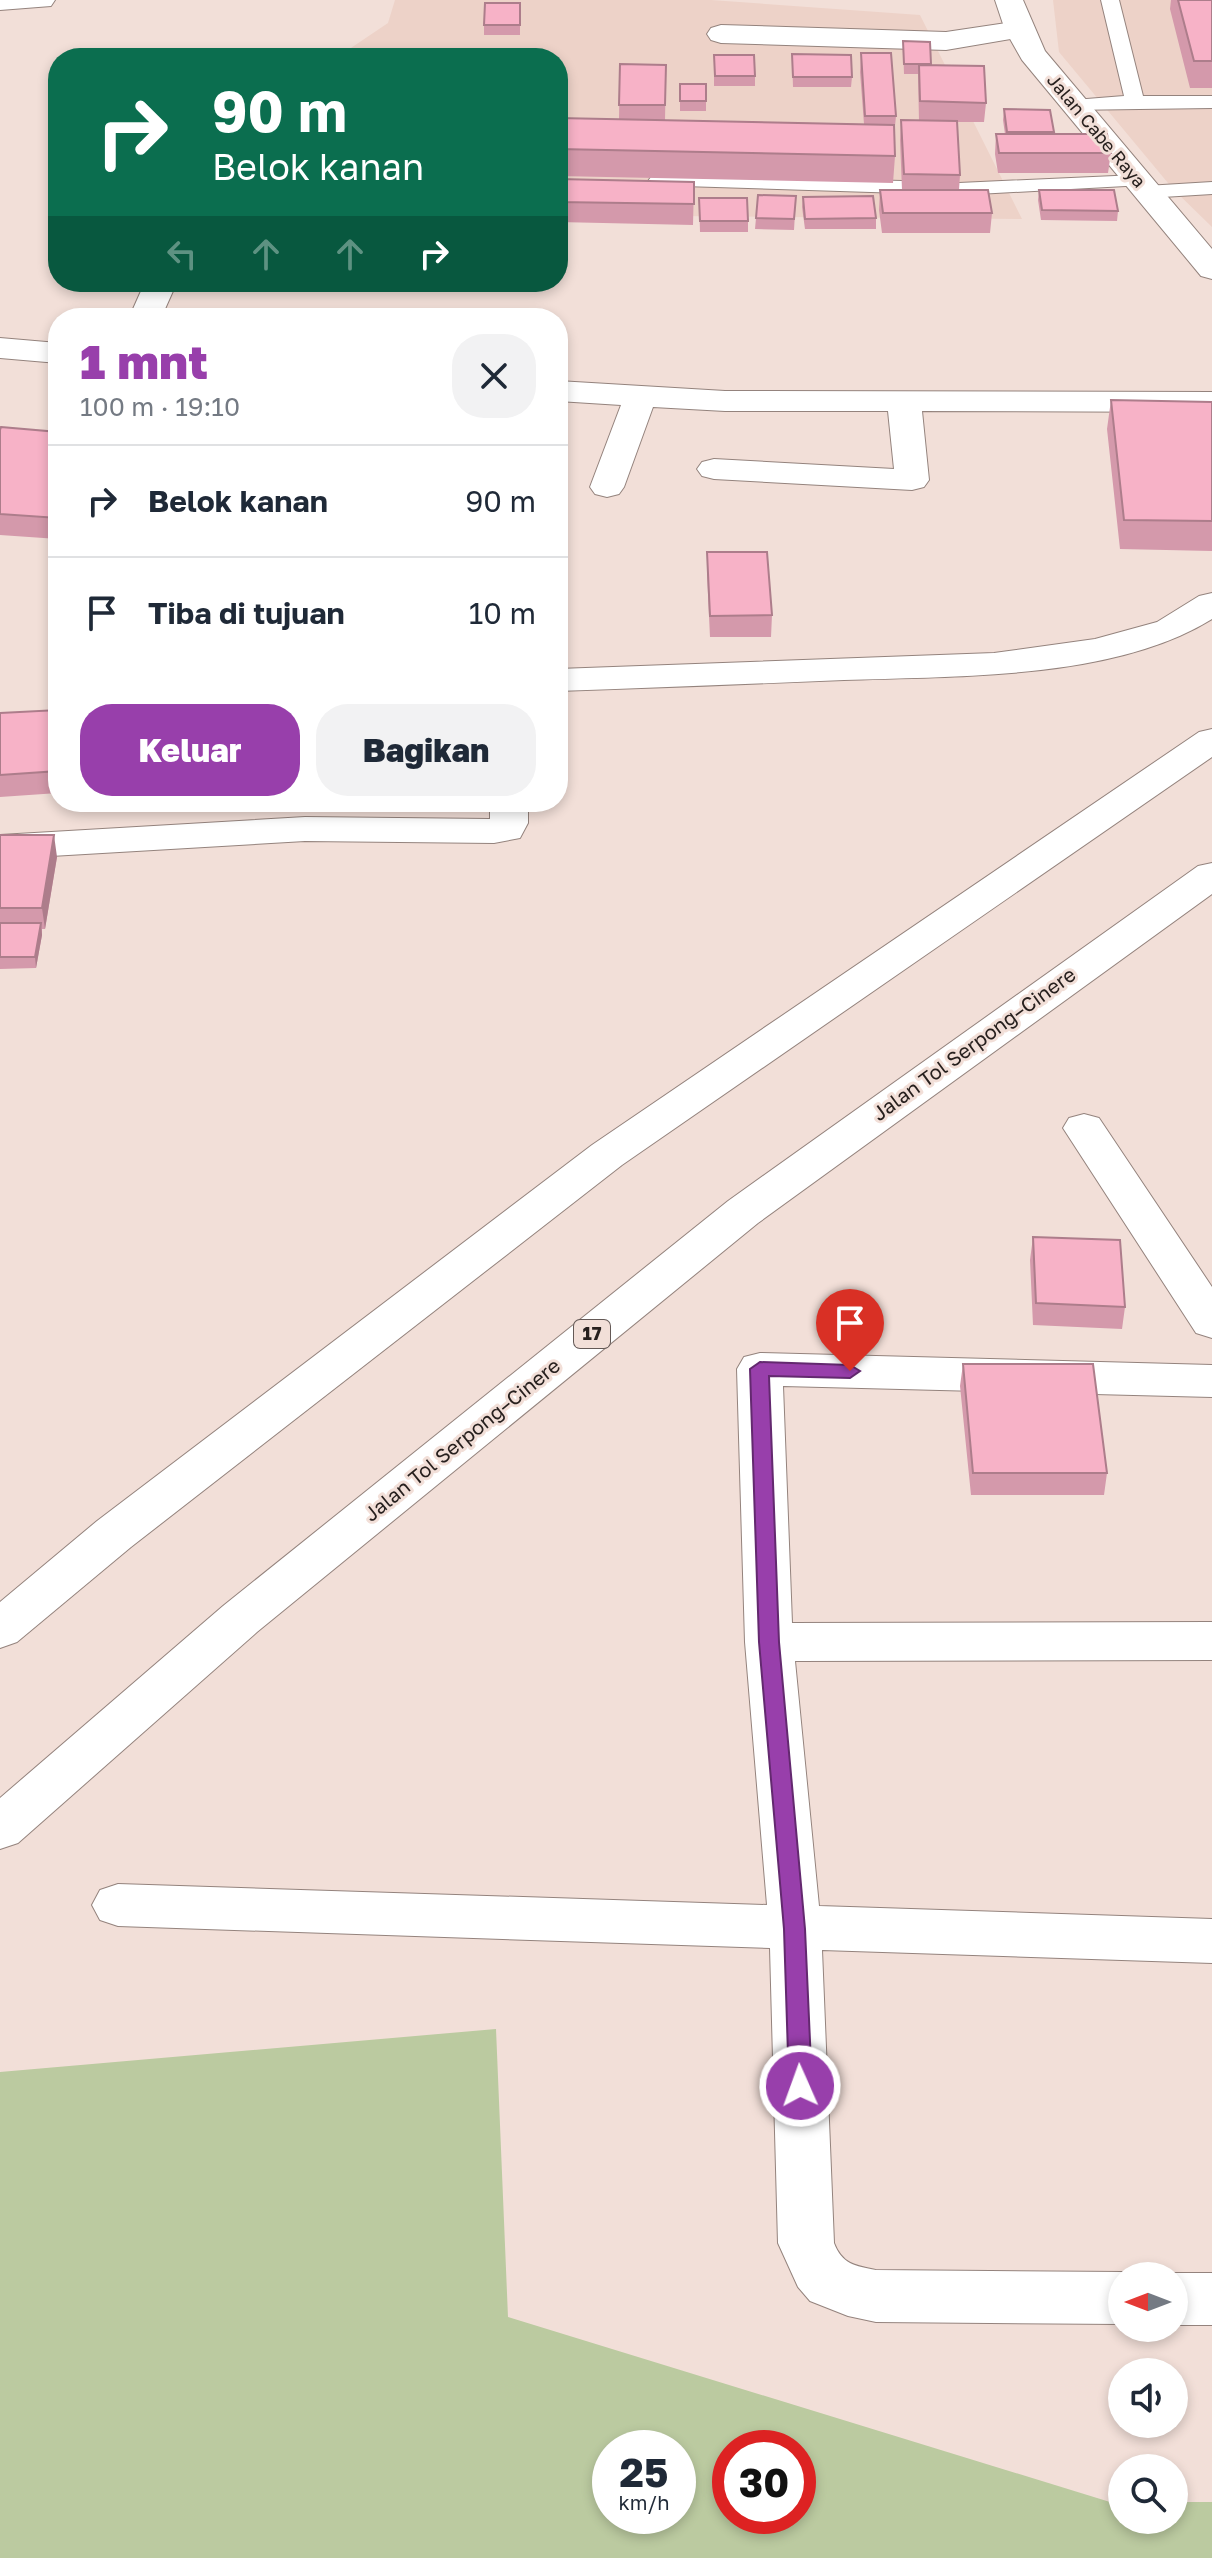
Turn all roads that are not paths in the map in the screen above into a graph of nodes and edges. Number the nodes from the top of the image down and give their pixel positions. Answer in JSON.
{"nodes":[{"id":1,"x":41,"y":0,"type":"edge"},
{"id":2,"x":1009,"y":0,"type":"edge"},
{"id":3,"x":1110,"y":0,"type":"edge"},
{"id":4,"x":0,"y":1,"type":"edge"},
{"id":5,"x":1019,"y":30,"type":"junction"},
{"id":6,"x":721,"y":34,"type":"dead end"},
{"id":7,"x":1135,"y":101,"type":"junction"},
{"id":8,"x":1212,"y":102,"type":"edge"},
{"id":9,"x":1074,"y":106,"type":"junction"},
{"id":10,"x":636,"y":181,"type":"edge"},
{"id":11,"x":902,"y":187,"type":"edge"},
{"id":12,"x":1142,"y":187,"type":"junction"},
{"id":13,"x":1212,"y":188,"type":"edge"},
{"id":14,"x":959,"y":189,"type":"edge"},
{"id":15,"x":1204,"y":262,"type":"edge"},
{"id":16,"x":1212,"y":303,"type":"edge"},
{"id":17,"x":0,"y":348,"type":"edge"},
{"id":18,"x":48,"y":352,"type":"edge"},
{"id":19,"x":568,"y":392,"type":"edge"},
{"id":20,"x":640,"y":398,"type":"junction"},
{"id":21,"x":1212,"y":402,"type":"edge"},
{"id":22,"x":904,"y":403,"type":"junction"},
{"id":23,"x":714,"y":469,"type":"dead end"},
{"id":24,"x":607,"y":487,"type":"dead end"},
{"id":25,"x":1212,"y":604,"type":"edge"},
{"id":26,"x":568,"y":680,"type":"edge"},
{"id":27,"x":1212,"y":740,"type":"edge"},
{"id":28,"x":509,"y":812,"type":"edge"},
{"id":29,"x":0,"y":847,"type":"edge"},
{"id":30,"x":1212,"y":875,"type":"edge"},
{"id":31,"x":1084,"y":1128,"type":"dead end"},
{"id":32,"x":1212,"y":1322,"type":"edge"},
{"id":33,"x":1212,"y":1381,"type":"edge"},
{"id":34,"x":0,"y":1629,"type":"edge"},
{"id":35,"x":1212,"y":1641,"type":"edge"},
{"id":36,"x":769,"y":1642,"type":"junction"},
{"id":37,"x":0,"y":1828,"type":"edge"},
{"id":38,"x":118,"y":1905,"type":"dead end"},
{"id":39,"x":795,"y":1929,"type":"junction"},
{"id":40,"x":1212,"y":1941,"type":"edge"},
{"id":41,"x":1108,"y":2298,"type":"edge"},
{"id":42,"x":1188,"y":2299,"type":"edge"},
{"id":43,"x":1212,"y":2299,"type":"edge"}],
"edges":[{"from":1,"to":4,"type":"main road"},
{"from":2,"to":5,"type":"main road","name":"Jalan Cabe Raya"},
{"from":3,"to":7,"type":"lane"},
{"from":5,"to":6,"type":"main road"},
{"from":5,"to":9,"type":"main road","name":"Jalan Cabe Raya"},
{"from":7,"to":8,"type":"lane"},
{"from":7,"to":9,"type":"lane"},
{"from":9,"to":12,"type":"main road","name":"Jalan Cabe Raya"},
{"from":10,"to":11,"type":"lane"},
{"from":12,"to":13,"type":"lane"},
{"from":12,"to":14,"type":"lane"},
{"from":12,"to":15,"type":"main road","name":"Jalan Cabe Raya"},
{"from":15,"to":16,"type":"main road","name":"Jalan Cabe Raya"},
{"from":17,"to":18,"type":"main road"},
{"from":19,"to":20,"type":"main road"},
{"from":20,"to":22,"type":"main road"},
{"from":20,"to":24,"type":"main road"},
{"from":21,"to":22,"type":"main road"},
{"from":22,"to":23,"type":"main road"},
{"from":25,"to":26,"type":"main road"},
{"from":27,"to":34,"type":"main road"},
{"from":28,"to":29,"type":"main road"},
{"from":30,"to":37,"type":"main road","name":"Jalan Tol Serpong–Cinere","number":"17"},
{"from":31,"to":32,"type":"main road"},
{"from":33,"to":36,"type":"main road"},
{"from":35,"to":36,"type":"main road"},
{"from":36,"to":39,"type":"main road"},
{"from":38,"to":39,"type":"main road"},
{"from":39,"to":40,"type":"main road"},
{"from":39,"to":41,"type":"main road"},
{"from":42,"to":43,"type":"main road"}]}
